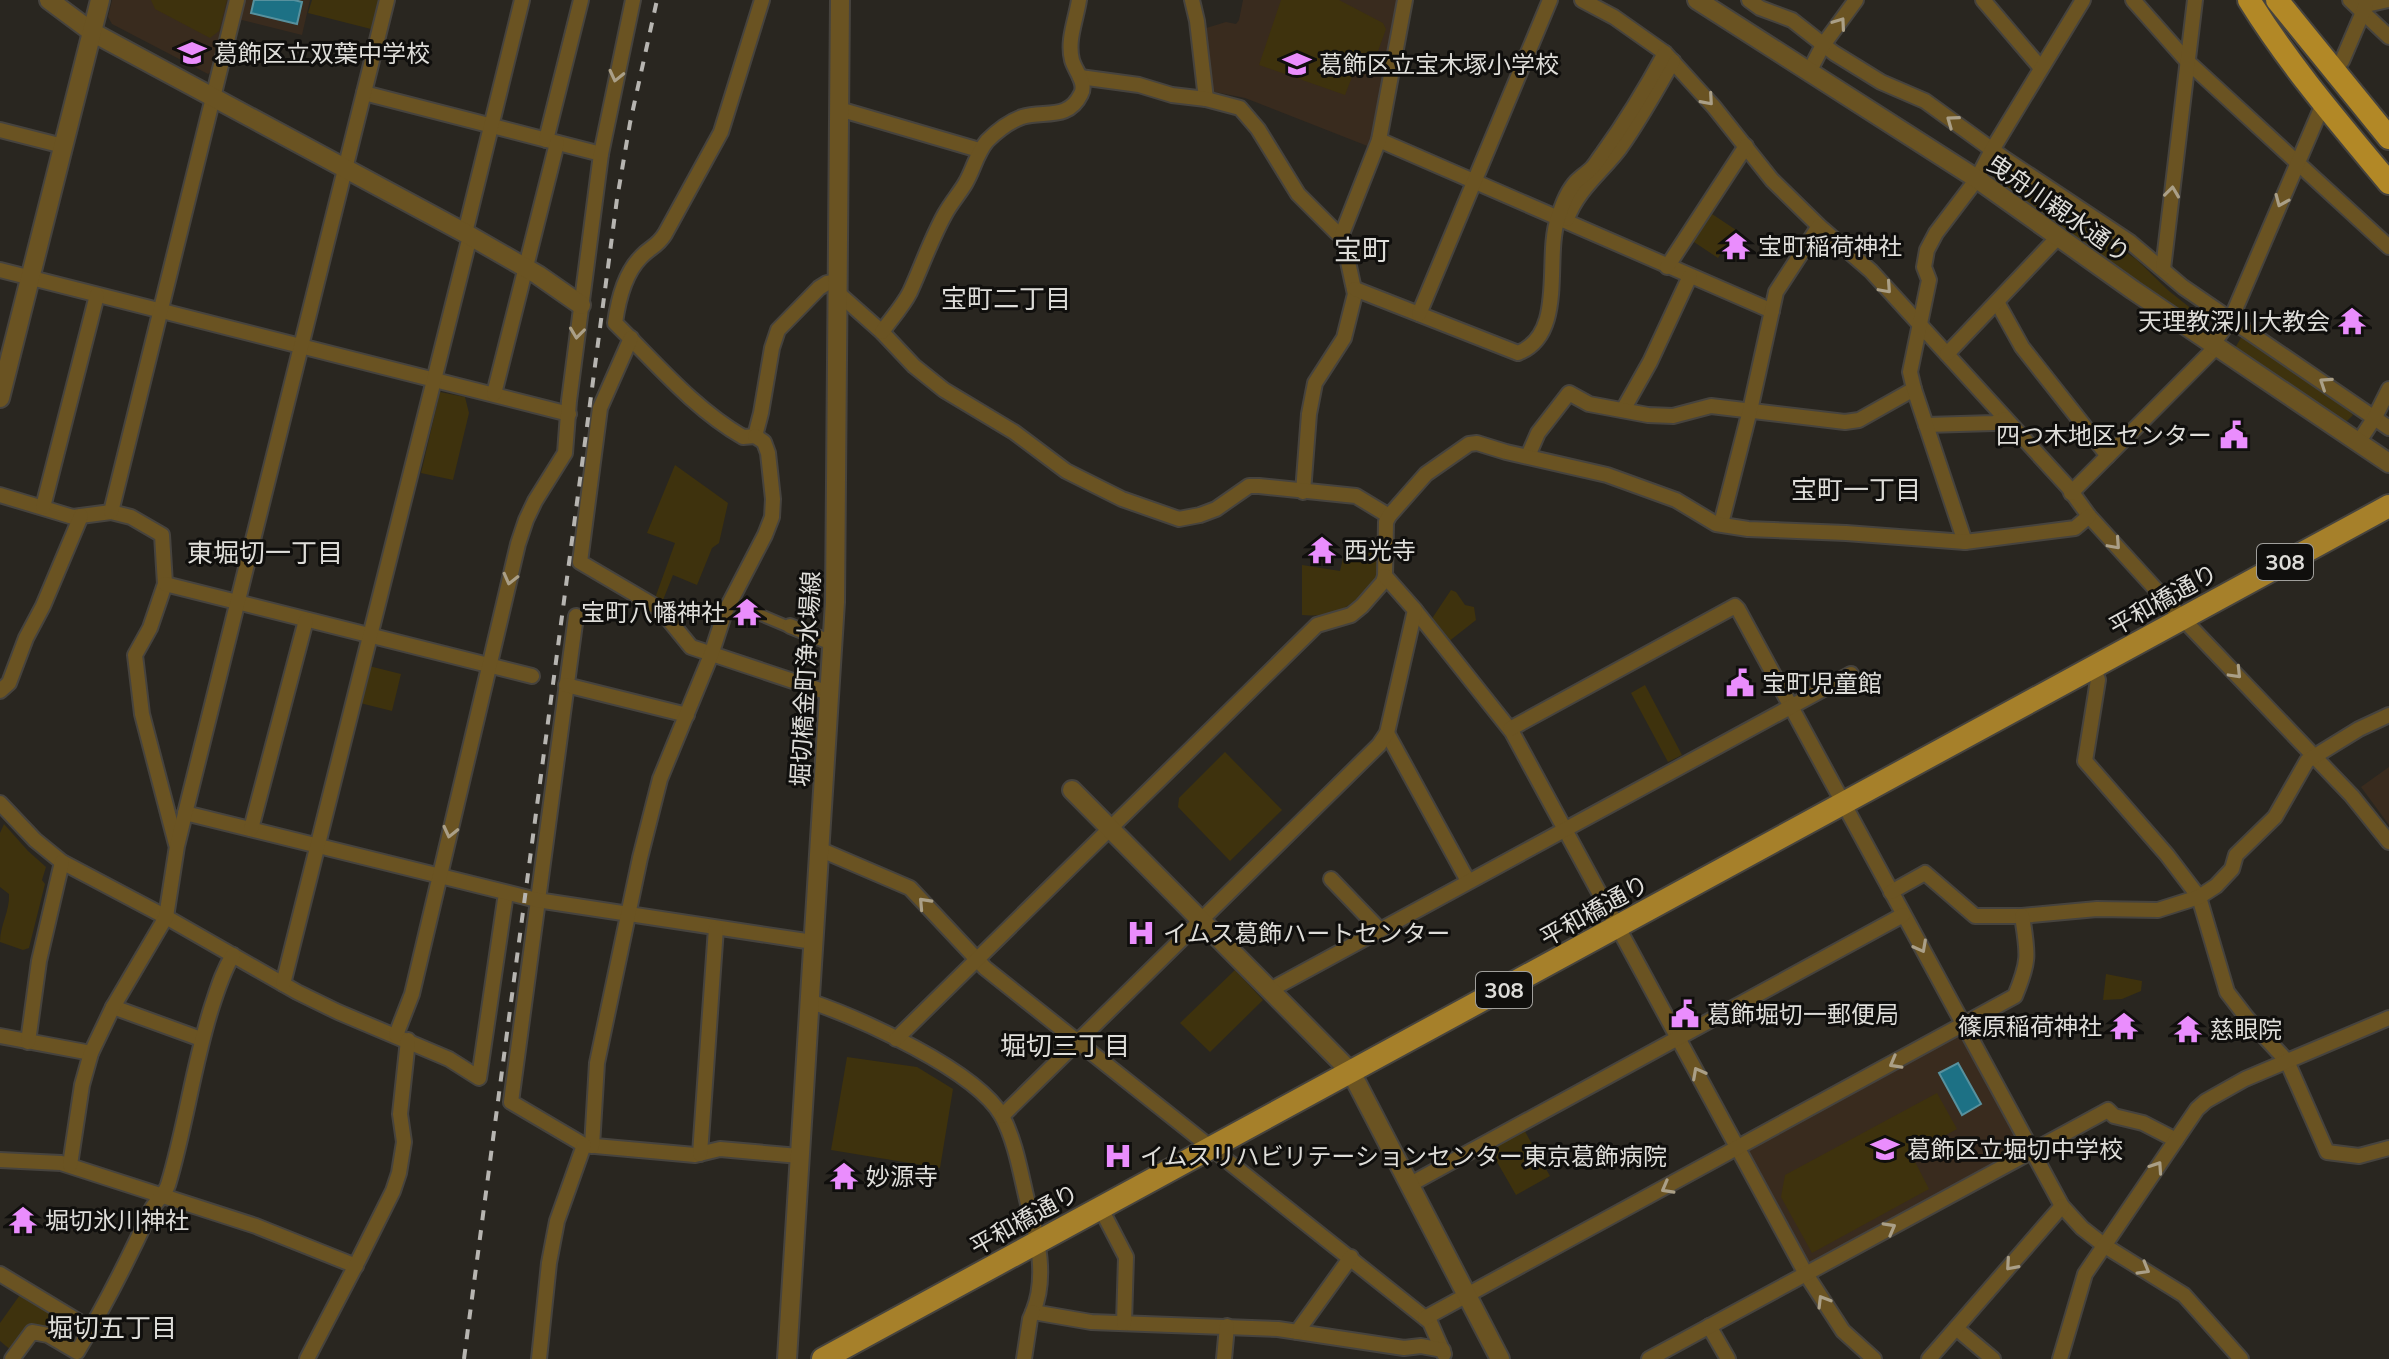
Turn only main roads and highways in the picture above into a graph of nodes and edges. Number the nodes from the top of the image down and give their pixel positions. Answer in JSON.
{"nodes":[{"id":1,"x":2250,"y":0,"type":"edge"},
{"id":2,"x":2277,"y":0,"type":"edge"},
{"id":3,"x":2284,"y":0,"type":"edge"},
{"id":4,"x":2332,"y":82,"type":"junction"},
{"id":5,"x":2389,"y":117,"type":"edge"},
{"id":6,"x":2389,"y":138,"type":"edge"},
{"id":7,"x":2389,"y":164,"type":"edge"},
{"id":8,"x":2389,"y":183,"type":"edge"},
{"id":9,"x":2389,"y":506,"type":"edge"},
{"id":10,"x":823,"y":1359,"type":"edge"}],
"edges":[{"from":1,"to":4,"type":"highway"},
{"from":2,"to":4,"type":"highway"},
{"from":3,"to":4,"type":"highway"},
{"from":4,"to":5,"type":"highway"},
{"from":4,"to":6,"type":"highway"},
{"from":4,"to":7,"type":"highway"},
{"from":4,"to":8,"type":"highway"},
{"from":9,"to":10,"type":"main road","name":"平和橋通り","number":"308"}]}
